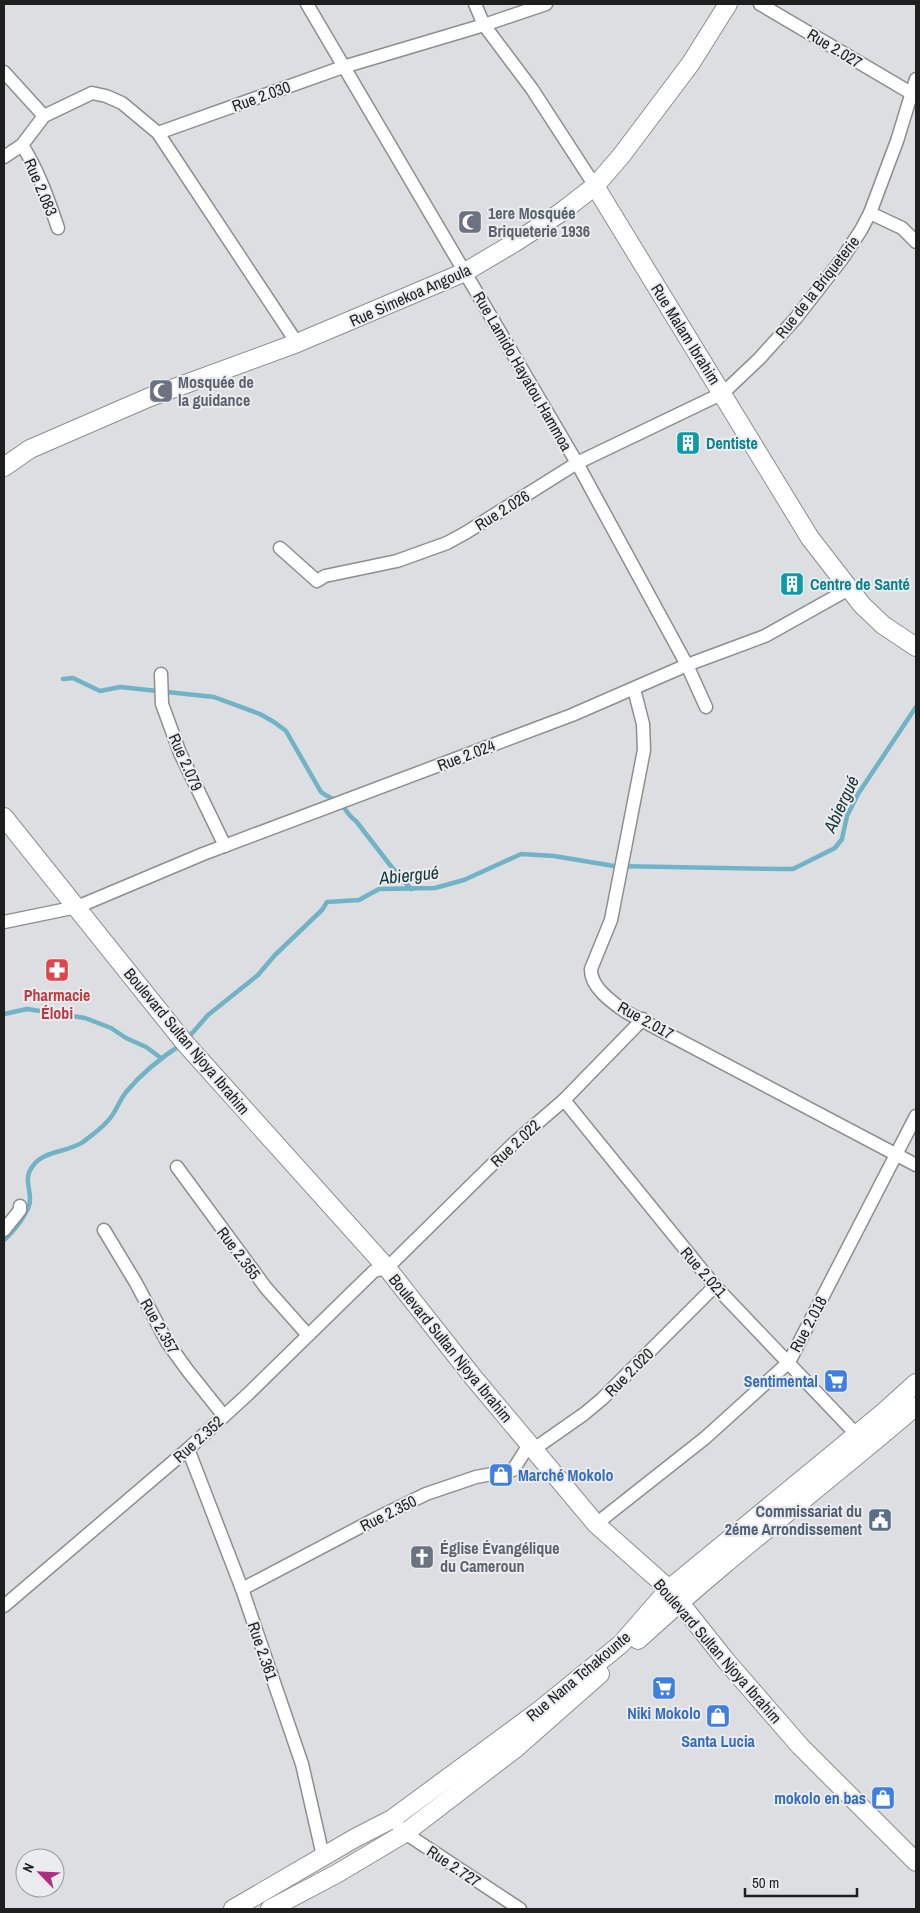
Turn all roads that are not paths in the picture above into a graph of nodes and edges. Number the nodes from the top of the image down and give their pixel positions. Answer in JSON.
{"nodes":[{"id":1,"x":307,"y":4,"type":"edge"},
{"id":2,"x":475,"y":4,"type":"edge"},
{"id":3,"x":546,"y":4,"type":"edge"},
{"id":4,"x":728,"y":4,"type":"edge"},
{"id":5,"x":760,"y":4,"type":"edge"},
{"id":6,"x":484,"y":25,"type":"junction"},
{"id":7,"x":343,"y":67,"type":"junction"},
{"id":8,"x":4,"y":72,"type":"edge"},
{"id":9,"x":916,"y":79,"type":"edge"},
{"id":10,"x":911,"y":93,"type":"junction"},
{"id":11,"x":44,"y":116,"type":"junction"},
{"id":12,"x":158,"y":133,"type":"junction"},
{"id":13,"x":22,"y":146,"type":"junction"},
{"id":14,"x":4,"y":157,"type":"edge"},
{"id":15,"x":595,"y":186,"type":"junction"},
{"id":16,"x":870,"y":213,"type":"junction"},
{"id":17,"x":58,"y":228,"type":"dead end"},
{"id":18,"x":916,"y":242,"type":"edge"},
{"id":19,"x":465,"y":272,"type":"junction"},
{"id":20,"x":298,"y":343,"type":"junction"},
{"id":21,"x":723,"y":393,"type":"junction"},
{"id":22,"x":577,"y":463,"type":"junction"},
{"id":23,"x":4,"y":467,"type":"edge"},
{"id":24,"x":280,"y":548,"type":"dead end"},
{"id":25,"x":849,"y":589,"type":"junction"},
{"id":26,"x":916,"y":647,"type":"edge"},
{"id":27,"x":687,"y":665,"type":"junction"},
{"id":28,"x":162,"y":674,"type":"dead end"},
{"id":29,"x":634,"y":689,"type":"junction"},
{"id":30,"x":706,"y":707,"type":"dead end"},
{"id":31,"x":4,"y":817,"type":"edge"},
{"id":32,"x":225,"y":846,"type":"junction"},
{"id":33,"x":77,"y":906,"type":"junction"},
{"id":34,"x":4,"y":922,"type":"edge"},
{"id":35,"x":643,"y":1019,"type":"junction"},
{"id":36,"x":564,"y":1100,"type":"junction"},
{"id":37,"x":916,"y":1116,"type":"edge"},
{"id":38,"x":897,"y":1154,"type":"junction"},
{"id":39,"x":916,"y":1164,"type":"edge"},
{"id":40,"x":177,"y":1167,"type":"dead end"},
{"id":41,"x":20,"y":1206,"type":"dead end"},
{"id":42,"x":4,"y":1230,"type":"edge"},
{"id":43,"x":104,"y":1230,"type":"dead end"},
{"id":44,"x":387,"y":1268,"type":"junction"},
{"id":45,"x":715,"y":1286,"type":"junction"},
{"id":46,"x":307,"y":1334,"type":"junction"},
{"id":47,"x":789,"y":1362,"type":"junction"},
{"id":48,"x":916,"y":1384,"type":"edge"},
{"id":49,"x":916,"y":1406,"type":"edge"},
{"id":50,"x":224,"y":1416,"type":"junction"},
{"id":51,"x":889,"y":1419,"type":"junction"},
{"id":52,"x":857,"y":1435,"type":"junction"},
{"id":53,"x":534,"y":1449,"type":"junction"},
{"id":54,"x":188,"y":1450,"type":"junction"},
{"id":55,"x":596,"y":1524,"type":"junction"},
{"id":56,"x":242,"y":1589,"type":"junction"},
{"id":57,"x":674,"y":1596,"type":"junction"},
{"id":58,"x":4,"y":1606,"type":"edge"},
{"id":59,"x":560,"y":1702,"type":"junction"},
{"id":60,"x":392,"y":1819,"type":"junction"},
{"id":61,"x":405,"y":1833,"type":"junction"},
{"id":62,"x":324,"y":1856,"type":"junction"},
{"id":63,"x":916,"y":1862,"type":"edge"},
{"id":64,"x":233,"y":1909,"type":"edge"},
{"id":65,"x":270,"y":1909,"type":"edge"},
{"id":66,"x":520,"y":1909,"type":"edge"}],
"edges":[{"from":1,"to":7,"type":"street","name":"Rue Lamido Hayatou Hammoa"},
{"from":2,"to":6,"type":"street","name":"Rue Malam Ibrahim"},
{"from":3,"to":6,"type":"street","name":"Rue 2.030"},
{"from":4,"to":15,"type":"street","name":"Rue Simekoa Angoula"},
{"from":5,"to":10,"type":"street","name":"Rue 2.027"},
{"from":6,"to":7,"type":"street","name":"Rue 2.030"},
{"from":6,"to":15,"type":"street","name":"Rue Malam Ibrahim"},
{"from":7,"to":12,"type":"street","name":"Rue 2.030"},
{"from":7,"to":19,"type":"street","name":"Rue Lamido Hayatou Hammoa"},
{"from":8,"to":11,"type":"street"},
{"from":9,"to":10,"type":"street","name":"Rue de la Briqueterie"},
{"from":10,"to":16,"type":"street","name":"Rue de la Briqueterie"},
{"from":11,"to":12,"type":"street"},
{"from":11,"to":13,"type":"street"},
{"from":12,"to":20,"type":"street"},
{"from":13,"to":14,"type":"street"},
{"from":13,"to":17,"type":"street","name":"Rue 2.083"},
{"from":15,"to":19,"type":"street","name":"Rue Simekoa Angoula"},
{"from":15,"to":21,"type":"street","name":"Rue Malam Ibrahim"},
{"from":16,"to":18,"type":"street"},
{"from":16,"to":21,"type":"street","name":"Rue de la Briqueterie"},
{"from":19,"to":20,"type":"street","name":"Rue Simekoa Angoula"},
{"from":19,"to":22,"type":"street","name":"Rue Lamido Hayatou Hammoa"},
{"from":20,"to":23,"type":"street","name":"Rue Simekoa Angoula"},
{"from":21,"to":22,"type":"street","name":"Rue 2.026"},
{"from":21,"to":25,"type":"street","name":"Rue Malam Ibrahim"},
{"from":22,"to":24,"type":"street","name":"Rue 2.026"},
{"from":22,"to":27,"type":"street","name":"Rue Lamido Hayatou Hammoa"},
{"from":25,"to":26,"type":"street","name":"Rue Malam Ibrahim"},
{"from":25,"to":27,"type":"street","name":"Rue 2.024"},
{"from":27,"to":29,"type":"street","name":"Rue 2.024"},
{"from":27,"to":30,"type":"street","name":"Rue Lamido Hayatou Hammoa"},
{"from":28,"to":32,"type":"street","name":"Rue 2.079"},
{"from":29,"to":32,"type":"street","name":"Rue 2.024"},
{"from":29,"to":35,"type":"street","name":"Rue 2.017"},
{"from":31,"to":33,"type":"street","name":"Boulevard Sultan Njoya Ibrahim"},
{"from":32,"to":33,"type":"street","name":"Rue 2.024"},
{"from":33,"to":34,"type":"street","name":"Rue 2.024"},
{"from":33,"to":44,"type":"street","name":"Boulevard Sultan Njoya Ibrahim"},
{"from":35,"to":36,"type":"street","name":"Rue 2.022"},
{"from":35,"to":38,"type":"street","name":"Rue 2.017"},
{"from":36,"to":44,"type":"street","name":"Rue 2.022"},
{"from":36,"to":45,"type":"street","name":"Rue 2.021"},
{"from":37,"to":38,"type":"street","name":"Rue 2.018"},
{"from":38,"to":39,"type":"street","name":"Rue 2.017"},
{"from":38,"to":47,"type":"street","name":"Rue 2.018"},
{"from":40,"to":46,"type":"street","name":"Rue 2.355"},
{"from":41,"to":42,"type":"street"},
{"from":43,"to":50,"type":"street","name":"Rue 2.357"},
{"from":44,"to":46,"type":"street","name":"Rue 2.352"},
{"from":44,"to":53,"type":"street","name":"Boulevard Sultan Njoya Ibrahim"},
{"from":45,"to":47,"type":"street","name":"Rue 2.021"},
{"from":45,"to":53,"type":"street","name":"Rue 2.020"},
{"from":46,"to":50,"type":"street","name":"Rue 2.352"},
{"from":47,"to":52,"type":"street","name":"Rue 2.021"},
{"from":47,"to":55,"type":"street","name":"Rue 2.018"},
{"from":48,"to":51,"type":"street","name":"Rue Nana Tchakounte"},
{"from":49,"to":51,"type":"street","name":"Rue Nana Tchakounte"},
{"from":50,"to":54,"type":"street","name":"Rue 2.352"},
{"from":51,"to":52,"type":"street","name":"Rue Nana Tchakounte"},
{"from":51,"to":57,"type":"street","name":"Rue Nana Tchakounte"},
{"from":52,"to":57,"type":"street","name":"Rue Nana Tchakounte"},
{"from":53,"to":55,"type":"street","name":"Boulevard Sultan Njoya Ibrahim"},
{"from":53,"to":56,"type":"street","name":"Rue 2.350"},
{"from":54,"to":56,"type":"street","name":"Rue 2.361"},
{"from":54,"to":58,"type":"street","name":"Rue 2.352"},
{"from":55,"to":57,"type":"street","name":"Boulevard Sultan Njoya Ibrahim"},
{"from":56,"to":62,"type":"street","name":"Rue 2.361"},
{"from":57,"to":59,"type":"street","name":"Rue Nana Tchakounte"},
{"from":57,"to":63,"type":"street","name":"Boulevard Sultan Njoya Ibrahim"},
{"from":59,"to":60,"type":"street","name":"Rue Nana Tchakounte"},
{"from":59,"to":61,"type":"street","name":"Rue Nana Tchakounte"},
{"from":60,"to":61,"type":"street","name":"Rue 2.727"},
{"from":60,"to":62,"type":"street","name":"Rue Nana Tchakounte"},
{"from":61,"to":65,"type":"street","name":"Rue Nana Tchakounte"},
{"from":61,"to":66,"type":"street","name":"Rue 2.727"},
{"from":62,"to":64,"type":"street","name":"Rue Nana Tchakounte"}]}
